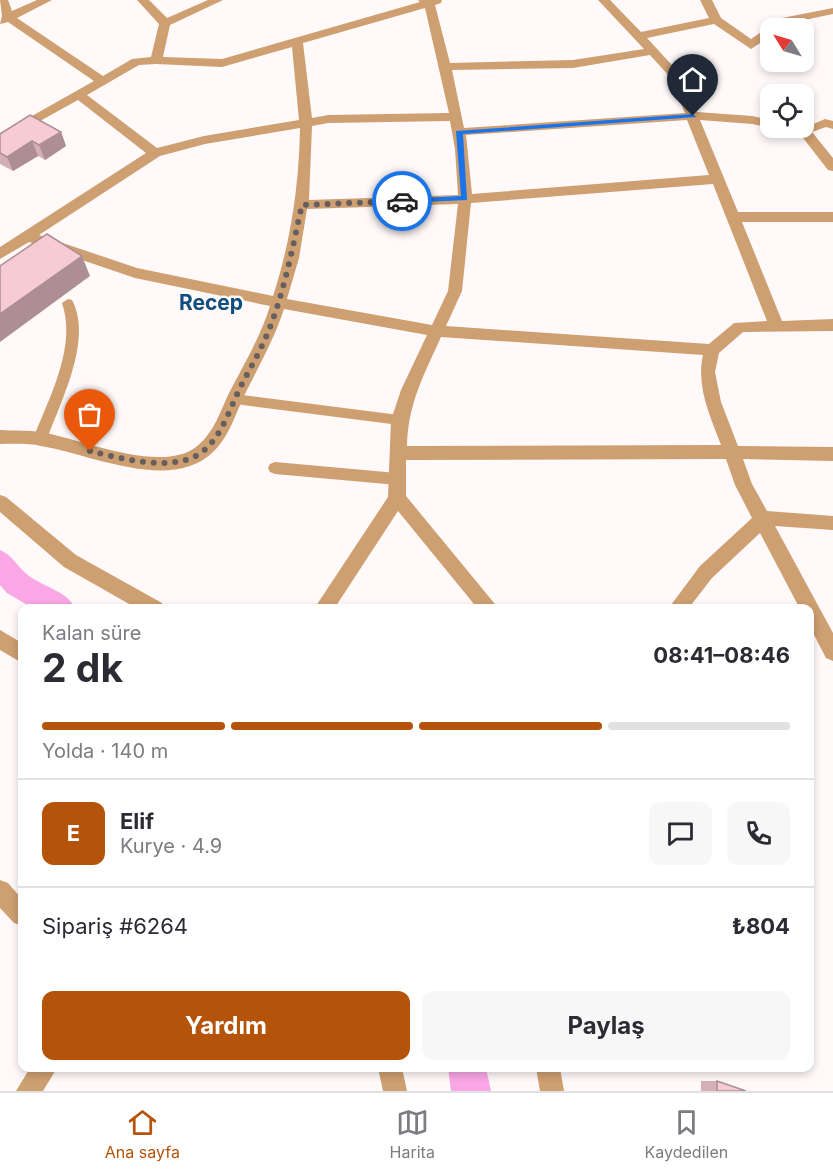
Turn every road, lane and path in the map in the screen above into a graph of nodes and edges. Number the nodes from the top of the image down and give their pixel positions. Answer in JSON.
{"nodes":[{"id":1,"x":2,"y":0,"type":"edge"},
{"id":2,"x":46,"y":0,"type":"edge"},
{"id":3,"x":143,"y":0,"type":"edge"},
{"id":4,"x":217,"y":0,"type":"edge"},
{"id":5,"x":604,"y":0,"type":"edge"},
{"id":6,"x":706,"y":0,"type":"edge"},
{"id":7,"x":431,"y":1,"type":"edge"},
{"id":8,"x":833,"y":11,"type":"edge"},
{"id":9,"x":796,"y":18,"type":"edge"},
{"id":10,"x":4,"y":19,"type":"edge"},
{"id":11,"x":716,"y":20,"type":"junction"},
{"id":12,"x":165,"y":23,"type":"junction"},
{"id":13,"x":640,"y":36,"type":"junction"},
{"id":14,"x":760,"y":38,"type":"edge"},
{"id":15,"x":297,"y":41,"type":"junction"},
{"id":16,"x":653,"y":51,"type":"junction"},
{"id":17,"x":156,"y":60,"type":"junction"},
{"id":18,"x":445,"y":67,"type":"junction"},
{"id":19,"x":102,"y":81,"type":"junction"},
{"id":20,"x":78,"y":94,"type":"junction"},
{"id":21,"x":693,"y":116,"type":"junction"},
{"id":22,"x":760,"y":122,"type":"edge"},
{"id":23,"x":306,"y":123,"type":"junction"},
{"id":24,"x":457,"y":125,"type":"junction"},
{"id":25,"x":833,"y":125,"type":"edge"},
{"id":26,"x":814,"y":127,"type":"edge"},
{"id":27,"x":810,"y":138,"type":"edge"},
{"id":28,"x":0,"y":139,"type":"edge"},
{"id":29,"x":155,"y":153,"type":"junction"},
{"id":30,"x":833,"y":167,"type":"edge"},
{"id":31,"x":719,"y":179,"type":"junction"},
{"id":32,"x":465,"y":199,"type":"junction"},
{"id":33,"x":302,"y":205,"type":"junction"},
{"id":34,"x":734,"y":217,"type":"junction"},
{"id":35,"x":833,"y":217,"type":"edge"},
{"id":36,"x":28,"y":236,"type":"junction"},
{"id":37,"x":0,"y":254,"type":"edge"},
{"id":38,"x":279,"y":302,"type":"junction"},
{"id":39,"x":68,"y":303,"type":"dead end"},
{"id":40,"x":833,"y":325,"type":"edge"},
{"id":41,"x":777,"y":326,"type":"junction"},
{"id":42,"x":435,"y":331,"type":"junction"},
{"id":43,"x":712,"y":350,"type":"junction"},
{"id":44,"x":234,"y":399,"type":"junction"},
{"id":45,"x":399,"y":420,"type":"junction"},
{"id":46,"x":0,"y":437,"type":"edge"},
{"id":47,"x":40,"y":439,"type":"junction"},
{"id":48,"x":731,"y":451,"type":"junction"},
{"id":49,"x":398,"y":453,"type":"junction"},
{"id":50,"x":833,"y":454,"type":"edge"},
{"id":51,"x":274,"y":468,"type":"dead end"},
{"id":52,"x":397,"y":478,"type":"junction"},
{"id":53,"x":397,"y":498,"type":"junction"},
{"id":54,"x":0,"y":502,"type":"edge"},
{"id":55,"x":764,"y":518,"type":"junction"},
{"id":56,"x":833,"y":523,"type":"edge"},
{"id":57,"x":146,"y":604,"type":"edge"},
{"id":58,"x":326,"y":604,"type":"edge"},
{"id":59,"x":486,"y":604,"type":"edge"},
{"id":60,"x":681,"y":604,"type":"edge"},
{"id":61,"x":808,"y":604,"type":"edge"},
{"id":62,"x":814,"y":615,"type":"edge"},
{"id":63,"x":0,"y":639,"type":"edge"},
{"id":64,"x":18,"y":651,"type":"edge"},
{"id":65,"x":833,"y":652,"type":"edge"},
{"id":66,"x":0,"y":891,"type":"edge"},
{"id":67,"x":18,"y":911,"type":"edge"},
{"id":68,"x":42,"y":1072,"type":"edge"},
{"id":69,"x":391,"y":1072,"type":"edge"},
{"id":70,"x":549,"y":1072,"type":"edge"},
{"id":71,"x":28,"y":1091,"type":"edge"},
{"id":72,"x":395,"y":1091,"type":"edge"},
{"id":73,"x":552,"y":1091,"type":"edge"}],
"edges":[{"from":1,"to":10,"type":"street"},
{"from":2,"to":10,"type":"street"},
{"from":3,"to":12,"type":"street"},
{"from":4,"to":12,"type":"street"},
{"from":5,"to":13,"type":"street"},
{"from":6,"to":11,"type":"street"},
{"from":7,"to":15,"type":"street"},
{"from":7,"to":18,"type":"street"},
{"from":8,"to":9,"type":"street"},
{"from":10,"to":19,"type":"street"},
{"from":11,"to":13,"type":"street"},
{"from":11,"to":14,"type":"street"},
{"from":12,"to":17,"type":"street"},
{"from":13,"to":16,"type":"street"},
{"from":15,"to":17,"type":"street"},
{"from":15,"to":23,"type":"street"},
{"from":16,"to":18,"type":"street"},
{"from":16,"to":21,"type":"street"},
{"from":17,"to":19,"type":"street"},
{"from":18,"to":24,"type":"street"},
{"from":19,"to":20,"type":"street"},
{"from":20,"to":28,"type":"street"},
{"from":20,"to":29,"type":"street"},
{"from":21,"to":22,"type":"street"},
{"from":21,"to":24,"type":"street"},
{"from":21,"to":31,"type":"street"},
{"from":23,"to":24,"type":"street"},
{"from":23,"to":29,"type":"street"},
{"from":23,"to":33,"type":"street"},
{"from":24,"to":32,"type":"street"},
{"from":25,"to":26,"type":"street"},
{"from":27,"to":30,"type":"street"},
{"from":29,"to":36,"type":"street"},
{"from":31,"to":32,"type":"street"},
{"from":31,"to":34,"type":"street"},
{"from":32,"to":33,"type":"street"},
{"from":32,"to":42,"type":"street"},
{"from":33,"to":38,"type":"street"},
{"from":34,"to":35,"type":"street"},
{"from":34,"to":41,"type":"street"},
{"from":36,"to":37,"type":"street"},
{"from":36,"to":38,"type":"street"},
{"from":38,"to":42,"type":"street"},
{"from":38,"to":44,"type":"street"},
{"from":39,"to":47,"type":"lane"},
{"from":40,"to":41,"type":"street"},
{"from":41,"to":43,"type":"street"},
{"from":42,"to":43,"type":"street"},
{"from":42,"to":45,"type":"street"},
{"from":43,"to":48,"type":"street"},
{"from":44,"to":45,"type":"lane"},
{"from":44,"to":47,"type":"street"},
{"from":45,"to":49,"type":"street"},
{"from":46,"to":47,"type":"street"},
{"from":48,"to":49,"type":"street"},
{"from":48,"to":50,"type":"street"},
{"from":48,"to":55,"type":"street"},
{"from":49,"to":52,"type":"street"},
{"from":51,"to":52,"type":"lane"},
{"from":52,"to":53,"type":"street"},
{"from":53,"to":58,"type":"street"},
{"from":53,"to":59,"type":"street"},
{"from":54,"to":57,"type":"street"},
{"from":55,"to":56,"type":"street"},
{"from":55,"to":60,"type":"street"},
{"from":55,"to":61,"type":"street"},
{"from":62,"to":65,"type":"street"},
{"from":63,"to":64,"type":"street"},
{"from":66,"to":67,"type":"street"},
{"from":68,"to":71,"type":"street"},
{"from":69,"to":72,"type":"street"},
{"from":70,"to":73,"type":"street"}]}
